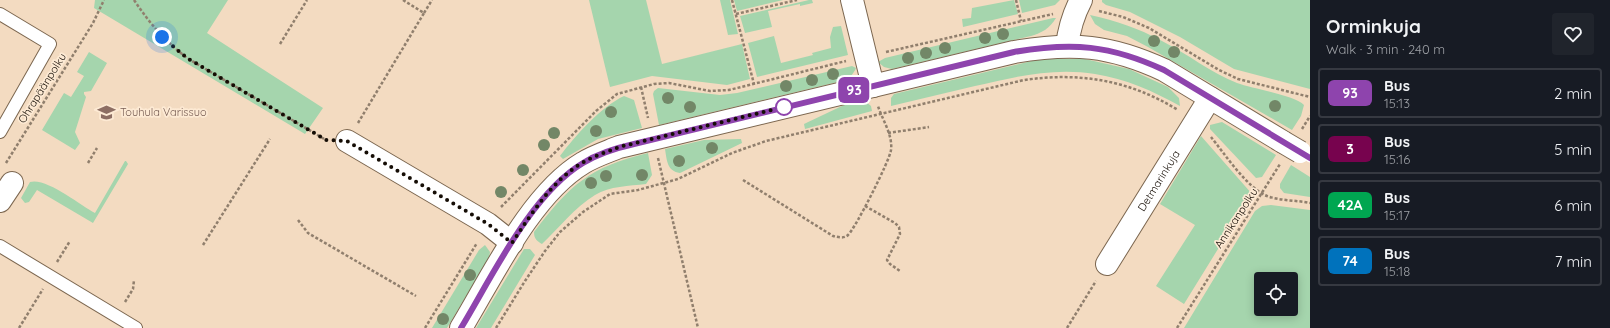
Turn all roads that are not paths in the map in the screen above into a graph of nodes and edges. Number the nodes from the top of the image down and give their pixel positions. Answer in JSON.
{"nodes":[{"id":1,"x":852,"y":0,"type":"edge"},
{"id":2,"x":1087,"y":5,"type":"edge"},
{"id":3,"x":0,"y":14,"type":"edge"},
{"id":4,"x":1067,"y":46,"type":"junction"},
{"id":5,"x":873,"y":86,"type":"junction"},
{"id":6,"x":1210,"y":98,"type":"junction"},
{"id":7,"x":0,"y":132,"type":"edge"},
{"id":8,"x":347,"y":141,"type":"road end"},
{"id":9,"x":1295,"y":150,"type":"edge"},
{"id":10,"x":6,"y":179,"type":"edge"},
{"id":11,"x":0,"y":201,"type":"edge"},
{"id":12,"x":512,"y":243,"type":"junction"},
{"id":13,"x":0,"y":246,"type":"edge"},
{"id":14,"x":1107,"y":264,"type":"road end"},
{"id":15,"x":136,"y":328,"type":"edge"},
{"id":16,"x":461,"y":328,"type":"edge"}],
"edges":[{"from":1,"to":5,"type":"street"},
{"from":2,"to":4,"type":"street"},
{"from":3,"to":7,"type":"lane"},
{"from":4,"to":5,"type":"street"},
{"from":4,"to":6,"type":"street"},
{"from":5,"to":12,"type":"street"},
{"from":6,"to":9,"type":"street"},
{"from":6,"to":14,"type":"street","name":"Detmarinkuja"},
{"from":8,"to":12,"type":"street"},
{"from":10,"to":11,"type":"street"},
{"from":12,"to":16,"type":"street"},
{"from":13,"to":15,"type":"lane"}]}
